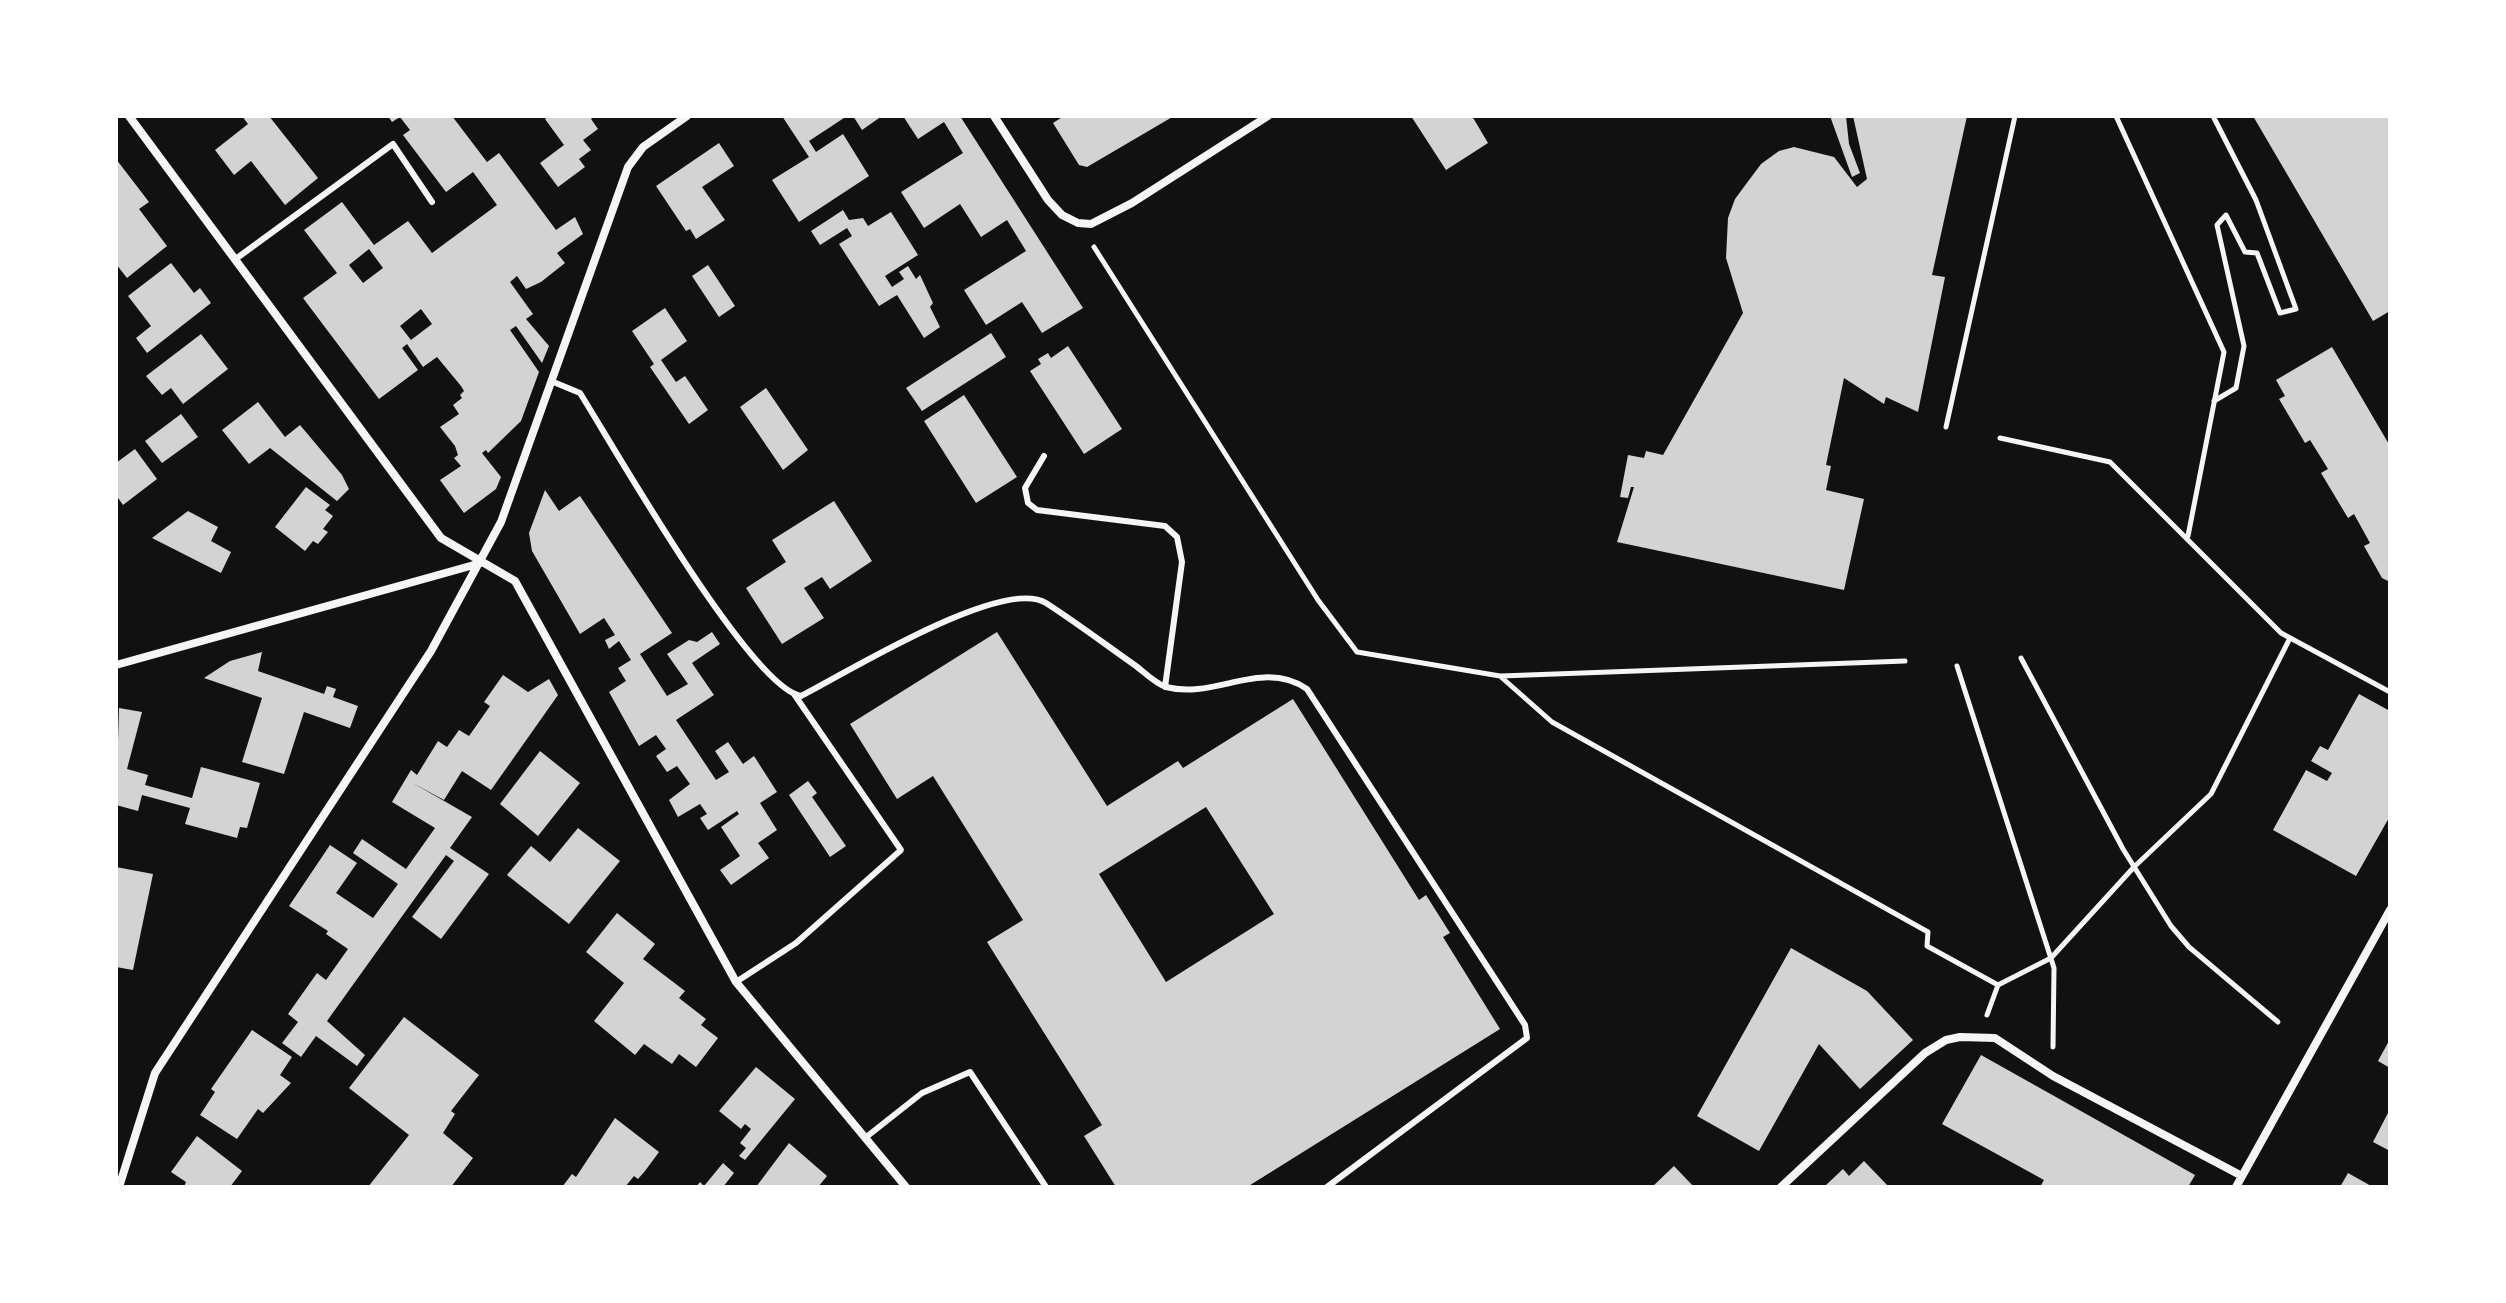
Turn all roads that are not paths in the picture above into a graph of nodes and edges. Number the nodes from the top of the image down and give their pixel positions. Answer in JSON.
{"nodes":[{"id":1,"x":129,"y":116,"type":"edge"},
{"id":2,"x":684,"y":116,"type":"edge"},
{"id":3,"x":994,"y":116,"type":"edge"},
{"id":4,"x":1268,"y":116,"type":"edge"},
{"id":5,"x":432,"y":202,"type":"dead end"},
{"id":6,"x":237,"y":258,"type":"junction"},
{"id":7,"x":551,"y":381,"type":"junction"},
{"id":8,"x":1044,"y":456,"type":"dead end"},
{"id":9,"x":482,"y":563,"type":"junction"},
{"id":10,"x":116,"y":665,"type":"edge"},
{"id":11,"x":1165,"y":687,"type":"junction"},
{"id":12,"x":794,"y":694,"type":"junction"},
{"id":13,"x":2390,"y":910,"type":"edge"},
{"id":14,"x":736,"y":982,"type":"junction"},
{"id":15,"x":865,"y":1138,"type":"junction"},
{"id":16,"x":2242,"y":1176,"type":"junction"},
{"id":17,"x":119,"y":1187,"type":"edge"},
{"id":18,"x":906,"y":1187,"type":"edge"},
{"id":19,"x":1046,"y":1187,"type":"edge"},
{"id":20,"x":1327,"y":1187,"type":"edge"},
{"id":21,"x":1781,"y":1187,"type":"edge"},
{"id":22,"x":2236,"y":1187,"type":"edge"}],
"edges":[{"from":1,"to":6,"type":"street"},
{"from":2,"to":7,"type":"street"},
{"from":3,"to":4,"type":"street"},
{"from":5,"to":6,"type":"lane"},
{"from":6,"to":9,"type":"street"},
{"from":7,"to":9,"type":"street"},
{"from":7,"to":12,"type":"lane"},
{"from":8,"to":11,"type":"lane"},
{"from":9,"to":10,"type":"street"},
{"from":9,"to":14,"type":"street"},
{"from":9,"to":17,"type":"street"},
{"from":11,"to":12,"type":"lane"},
{"from":11,"to":20,"type":"lane"},
{"from":12,"to":14,"type":"lane"},
{"from":13,"to":16,"type":"street"},
{"from":14,"to":15,"type":"street"},
{"from":15,"to":18,"type":"street"},
{"from":15,"to":19,"type":"lane"},
{"from":16,"to":21,"type":"street"},
{"from":16,"to":22,"type":"street"}]}
